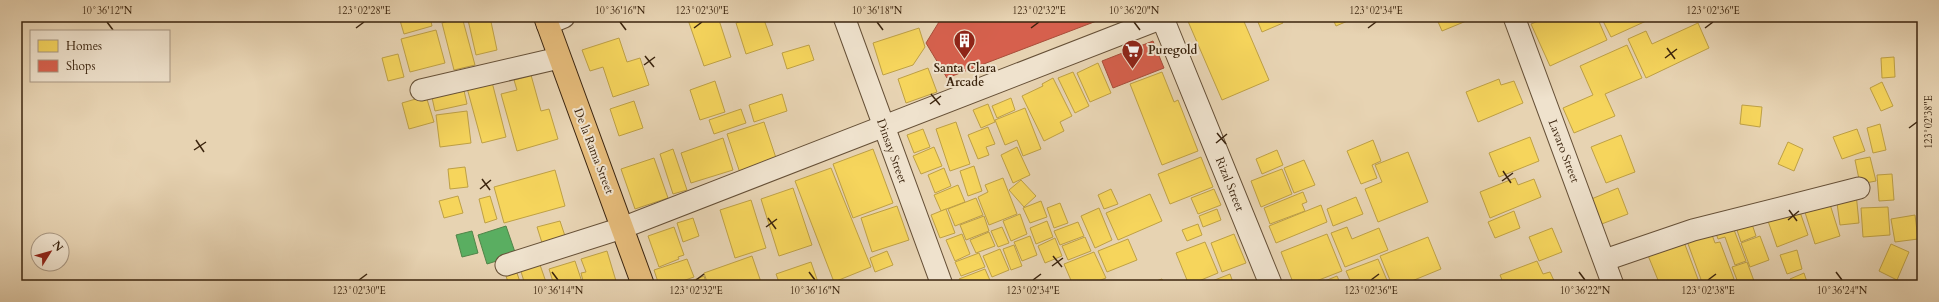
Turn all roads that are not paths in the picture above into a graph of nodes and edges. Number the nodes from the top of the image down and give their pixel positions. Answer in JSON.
{"nodes":[{"id":1,"x":844,"y":17,"type":"edge"},
{"id":2,"x":1163,"y":17,"type":"edge"},
{"id":3,"x":1514,"y":17,"type":"edge"},
{"id":4,"x":552,"y":19,"type":"edge"},
{"id":5,"x":558,"y":58,"type":"junction"},
{"id":6,"x":420,"y":90,"type":"dead end"},
{"id":7,"x":883,"y":127,"type":"junction"},
{"id":8,"x":1859,"y":188,"type":"dead end"},
{"id":9,"x":622,"y":228,"type":"junction"},
{"id":10,"x":1605,"y":260,"type":"junction"},
{"id":11,"x":506,"y":265,"type":"dead end"},
{"id":12,"x":642,"y":285,"type":"edge"},
{"id":13,"x":942,"y":285,"type":"edge"},
{"id":14,"x":1271,"y":285,"type":"edge"},
{"id":15,"x":1613,"y":285,"type":"edge"}],
"edges":[{"from":1,"to":7,"type":"street","name":"Dinsay Street"},
{"from":2,"to":7,"type":"street"},
{"from":2,"to":14,"type":"street","name":"Rizal Street"},
{"from":3,"to":10,"type":"street","name":"Lavaro Street"},
{"from":4,"to":5,"type":"highway","name":"De la Rama Street"},
{"from":5,"to":6,"type":"street"},
{"from":5,"to":9,"type":"highway","name":"De la Rama Street"},
{"from":7,"to":9,"type":"street"},
{"from":7,"to":13,"type":"street","name":"Dinsay Street"},
{"from":8,"to":10,"type":"street"},
{"from":9,"to":11,"type":"street"},
{"from":9,"to":12,"type":"highway","name":"De la Rama Street"},
{"from":10,"to":15,"type":"street","name":"Lavaro Street"}]}
